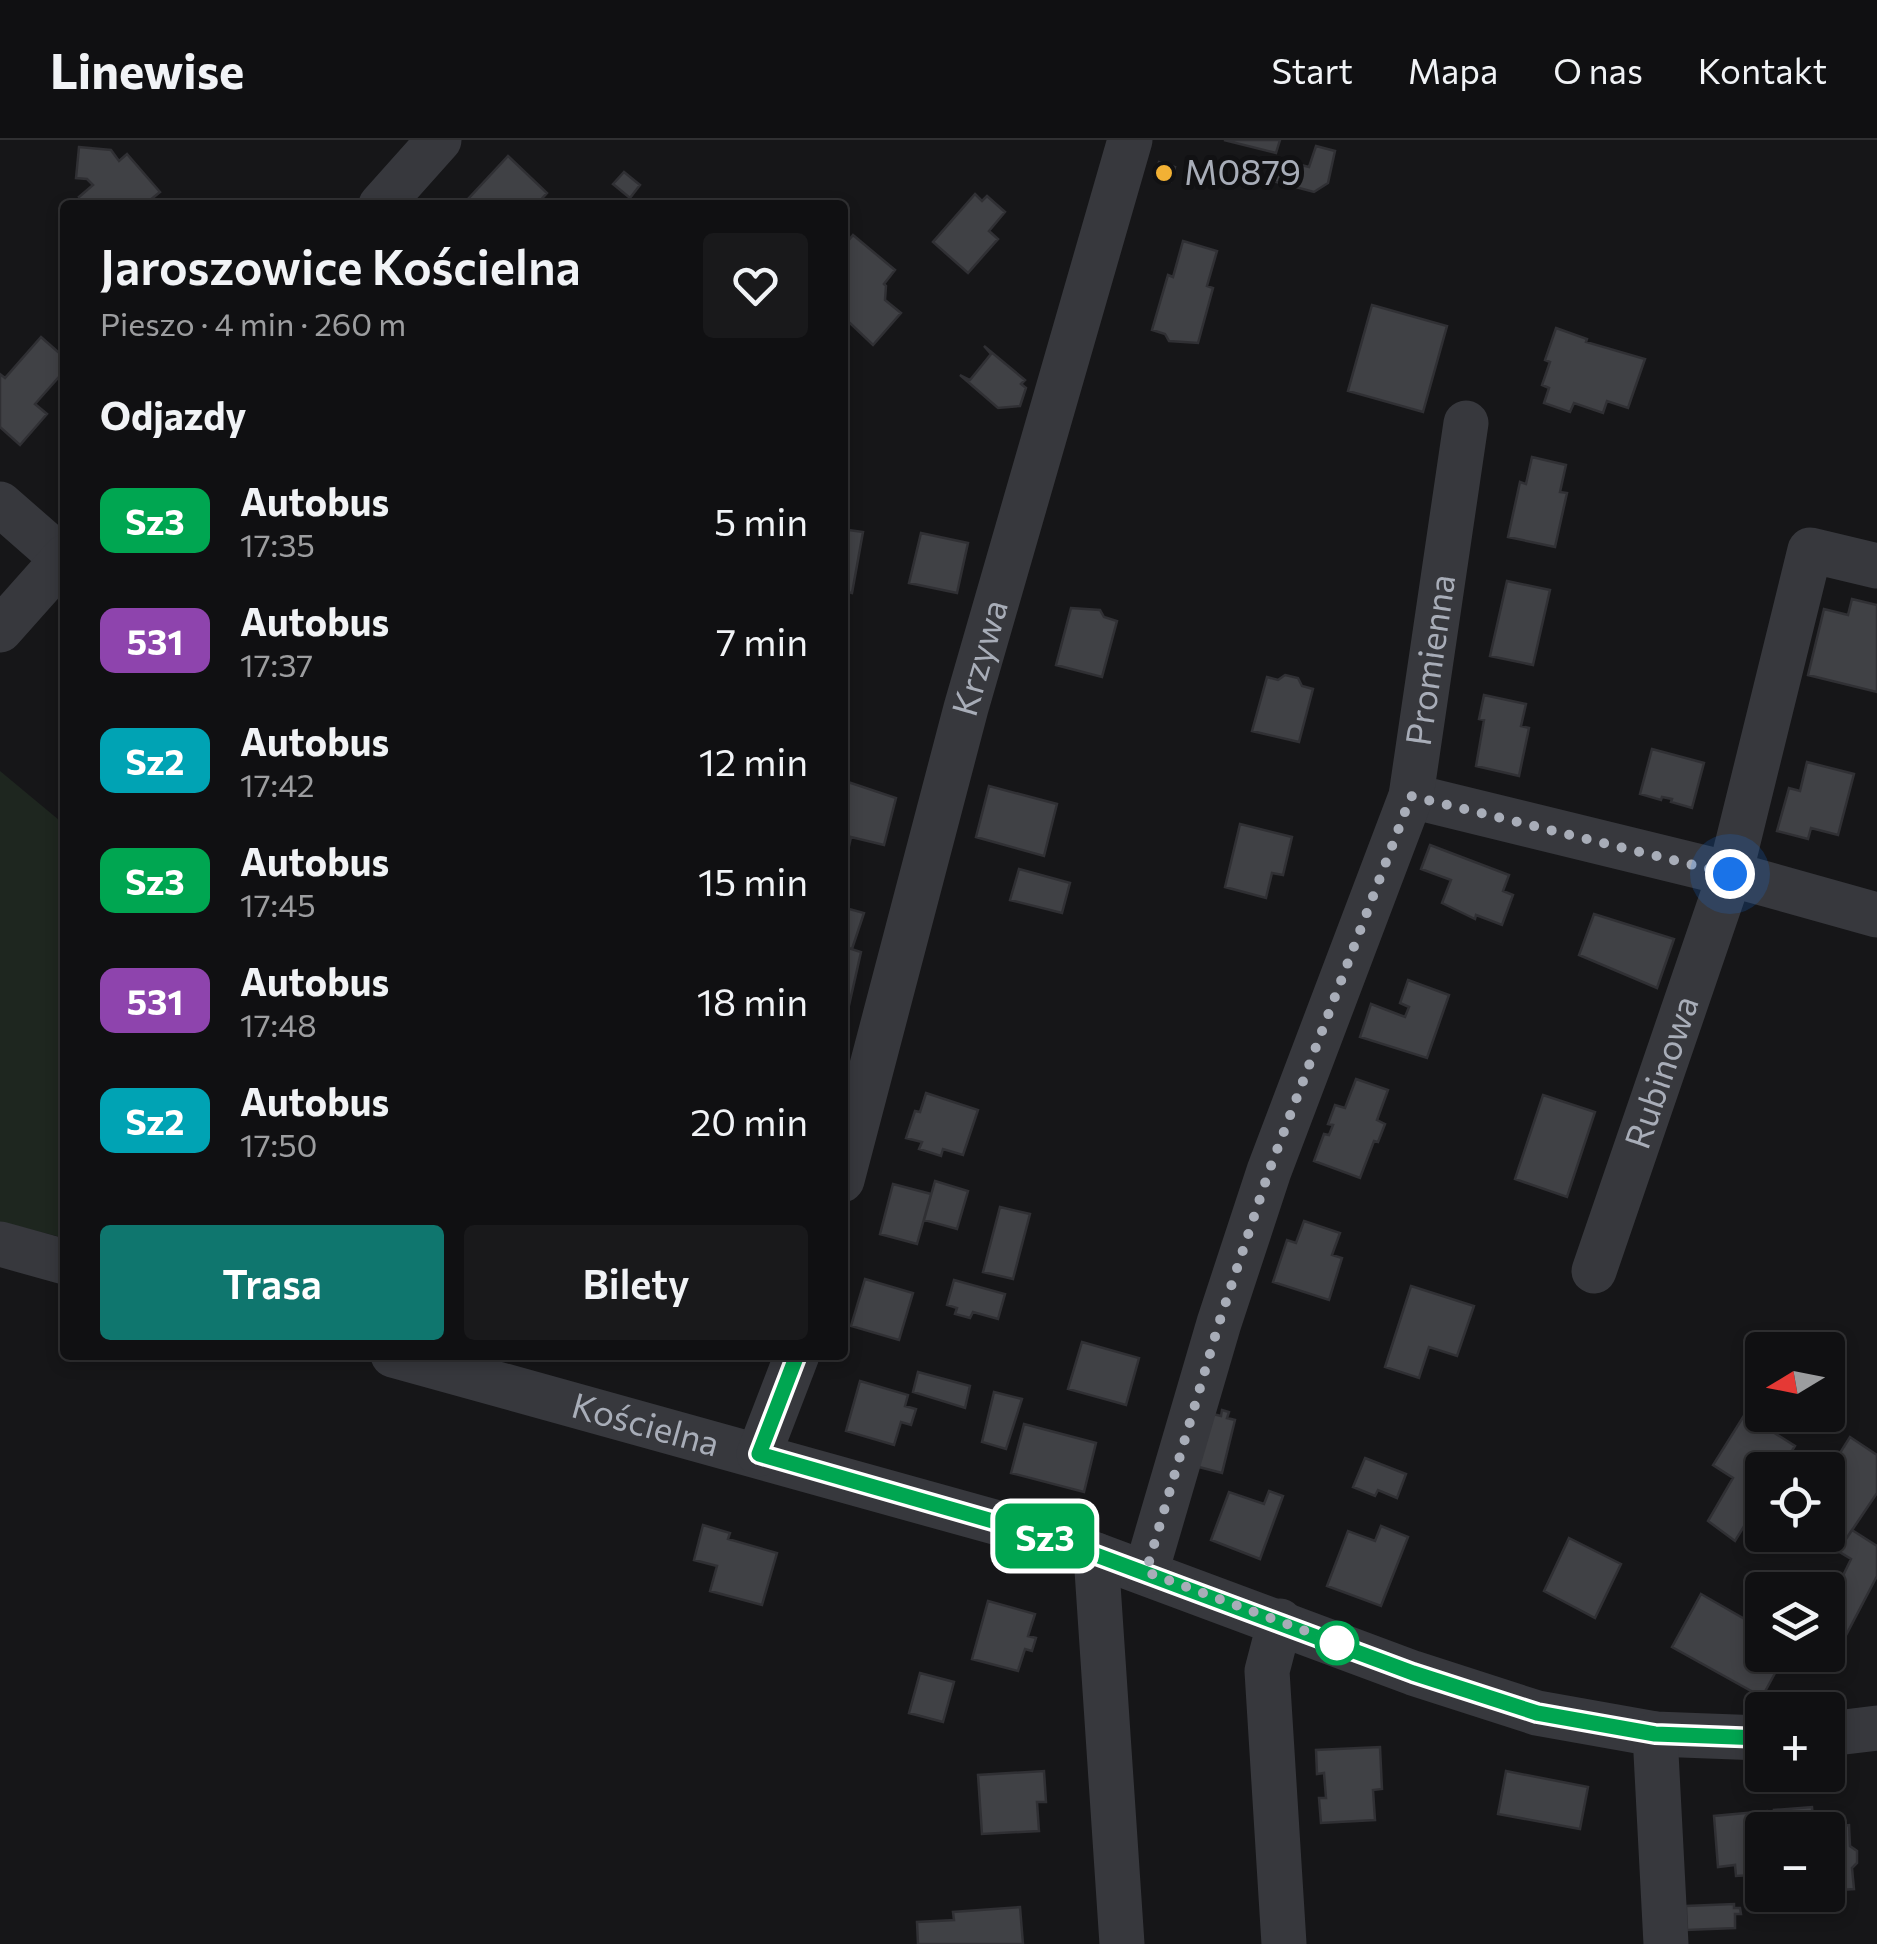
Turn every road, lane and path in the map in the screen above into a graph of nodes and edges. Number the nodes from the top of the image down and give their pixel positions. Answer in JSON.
{"nodes":[{"id":1,"x":439,"y":140,"type":"edge"},
{"id":2,"x":1130,"y":140,"type":"edge"},
{"id":3,"x":385,"y":200,"type":"edge"},
{"id":4,"x":1466,"y":423,"type":"dead end"},
{"id":5,"x":0,"y":504,"type":"edge"},
{"id":6,"x":60,"y":555,"type":"edge"},
{"id":7,"x":60,"y":562,"type":"edge"},
{"id":8,"x":1877,"y":566,"type":"edge"},
{"id":9,"x":0,"y":630,"type":"edge"},
{"id":10,"x":1411,"y":796,"type":"junction"},
{"id":11,"x":1730,"y":874,"type":"junction"},
{"id":12,"x":1877,"y":915,"type":"edge"},
{"id":13,"x":848,"y":1157,"type":"edge"},
{"id":14,"x":0,"y":1244,"type":"edge"},
{"id":15,"x":60,"y":1261,"type":"edge"},
{"id":16,"x":1594,"y":1271,"type":"dead end"},
{"id":17,"x":411,"y":1360,"type":"edge"},
{"id":18,"x":794,"y":1360,"type":"edge"},
{"id":19,"x":759,"y":1454,"type":"junction"},
{"id":20,"x":1096,"y":1555,"type":"junction"},
{"id":21,"x":1146,"y":1572,"type":"junction"},
{"id":22,"x":1280,"y":1621,"type":"junction"},
{"id":23,"x":1877,"y":1728,"type":"edge"},
{"id":24,"x":1845,"y":1732,"type":"edge"},
{"id":25,"x":1655,"y":1734,"type":"junction"},
{"id":26,"x":1745,"y":1737,"type":"edge"},
{"id":27,"x":1122,"y":1944,"type":"edge"},
{"id":28,"x":1284,"y":1944,"type":"edge"},
{"id":29,"x":1666,"y":1944,"type":"edge"}],
"edges":[{"from":1,"to":3,"type":"street"},
{"from":2,"to":13,"type":"street","name":"Krzywa"},
{"from":4,"to":10,"type":"street","name":"Promienna"},
{"from":5,"to":6,"type":"street"},
{"from":7,"to":9,"type":"street"},
{"from":8,"to":11,"type":"street","name":"Rubinowa"},
{"from":10,"to":11,"type":"street"},
{"from":10,"to":21,"type":"street","name":"Promienna"},
{"from":11,"to":12,"type":"street"},
{"from":11,"to":16,"type":"street","name":"Rubinowa"},
{"from":14,"to":15,"type":"street"},
{"from":17,"to":19,"type":"street","name":"Kościelna"},
{"from":18,"to":19,"type":"street"},
{"from":19,"to":20,"type":"street","name":"Kościelna"},
{"from":20,"to":21,"type":"street","name":"Kościelna"},
{"from":20,"to":27,"type":"street"},
{"from":21,"to":22,"type":"street","name":"Kościelna"},
{"from":22,"to":25,"type":"street","name":"Kościelna"},
{"from":22,"to":28,"type":"street"},
{"from":23,"to":24,"type":"street"},
{"from":25,"to":26,"type":"street","name":"Kościelna"},
{"from":25,"to":29,"type":"street"}]}
